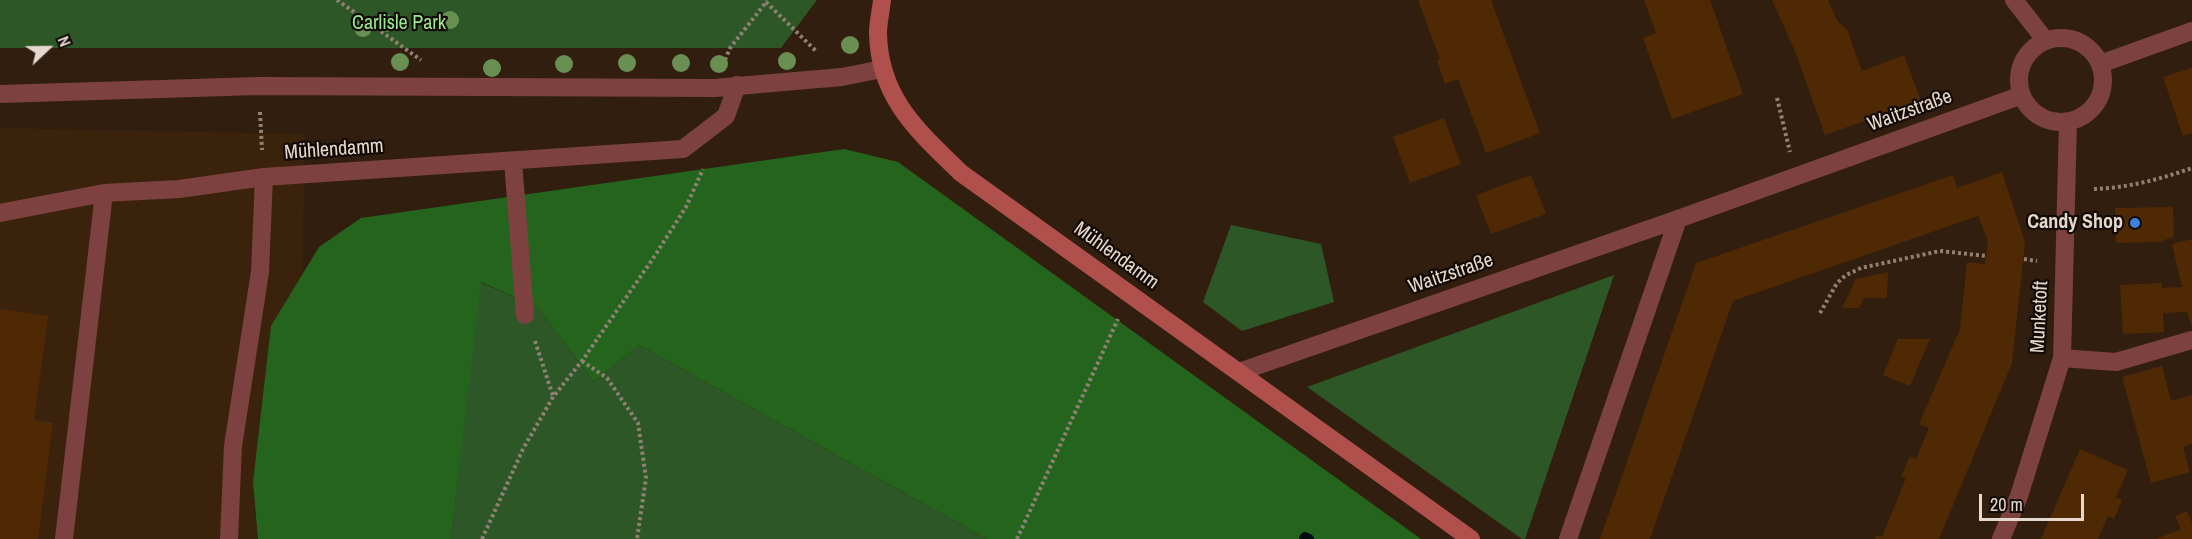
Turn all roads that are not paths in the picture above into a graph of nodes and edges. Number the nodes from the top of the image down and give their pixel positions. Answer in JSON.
{"nodes":[{"id":1,"x":882,"y":0,"type":"edge"},
{"id":2,"x":2014,"y":0,"type":"edge"},
{"id":3,"x":2192,"y":31,"type":"edge"},
{"id":4,"x":2046,"y":41,"type":"junction"},
{"id":5,"x":2100,"y":64,"type":"junction"},
{"id":6,"x":882,"y":69,"type":"junction"},
{"id":7,"x":737,"y":85,"type":"junction"},
{"id":8,"x":0,"y":94,"type":"edge"},
{"id":9,"x":2022,"y":94,"type":"junction"},
{"id":10,"x":2068,"y":122,"type":"junction"},
{"id":11,"x":513,"y":161,"type":"junction"},
{"id":12,"x":264,"y":177,"type":"junction"},
{"id":13,"x":104,"y":193,"type":"junction"},
{"id":14,"x":0,"y":213,"type":"edge"},
{"id":15,"x":1678,"y":219,"type":"junction"},
{"id":16,"x":525,"y":315,"type":"road end"},
{"id":17,"x":2192,"y":340,"type":"edge"},
{"id":18,"x":2062,"y":358,"type":"junction"},
{"id":19,"x":1239,"y":372,"type":"junction"},
{"id":20,"x":64,"y":539,"type":"edge"},
{"id":21,"x":229,"y":539,"type":"edge"},
{"id":22,"x":1471,"y":539,"type":"edge"},
{"id":23,"x":1568,"y":539,"type":"edge"},
{"id":24,"x":2001,"y":539,"type":"edge"}],
"edges":[{"from":1,"to":6,"type":"street","name":"Mühlendamm"},
{"from":2,"to":4,"type":"street"},
{"from":3,"to":5,"type":"street"},
{"from":4,"to":5,"type":"street"},
{"from":4,"to":9,"type":"street"},
{"from":5,"to":10,"type":"street"},
{"from":6,"to":7,"type":"street"},
{"from":6,"to":19,"type":"street","name":"Mühlendamm"},
{"from":7,"to":8,"type":"street"},
{"from":7,"to":11,"type":"street","name":"Mühlendamm"},
{"from":9,"to":10,"type":"street"},
{"from":9,"to":15,"type":"street","name":"Waitzstraße"},
{"from":10,"to":18,"type":"street","name":"Munketoft"},
{"from":11,"to":12,"type":"street","name":"Mühlendamm"},
{"from":11,"to":16,"type":"street"},
{"from":12,"to":13,"type":"street"},
{"from":12,"to":21,"type":"street","name":"Mühlendamm"},
{"from":13,"to":14,"type":"street"},
{"from":13,"to":20,"type":"street"},
{"from":15,"to":19,"type":"street","name":"Waitzstraße"},
{"from":15,"to":23,"type":"street"},
{"from":17,"to":18,"type":"street"},
{"from":18,"to":24,"type":"street","name":"Munketoft"},
{"from":19,"to":22,"type":"street","name":"Mühlendamm"}]}
